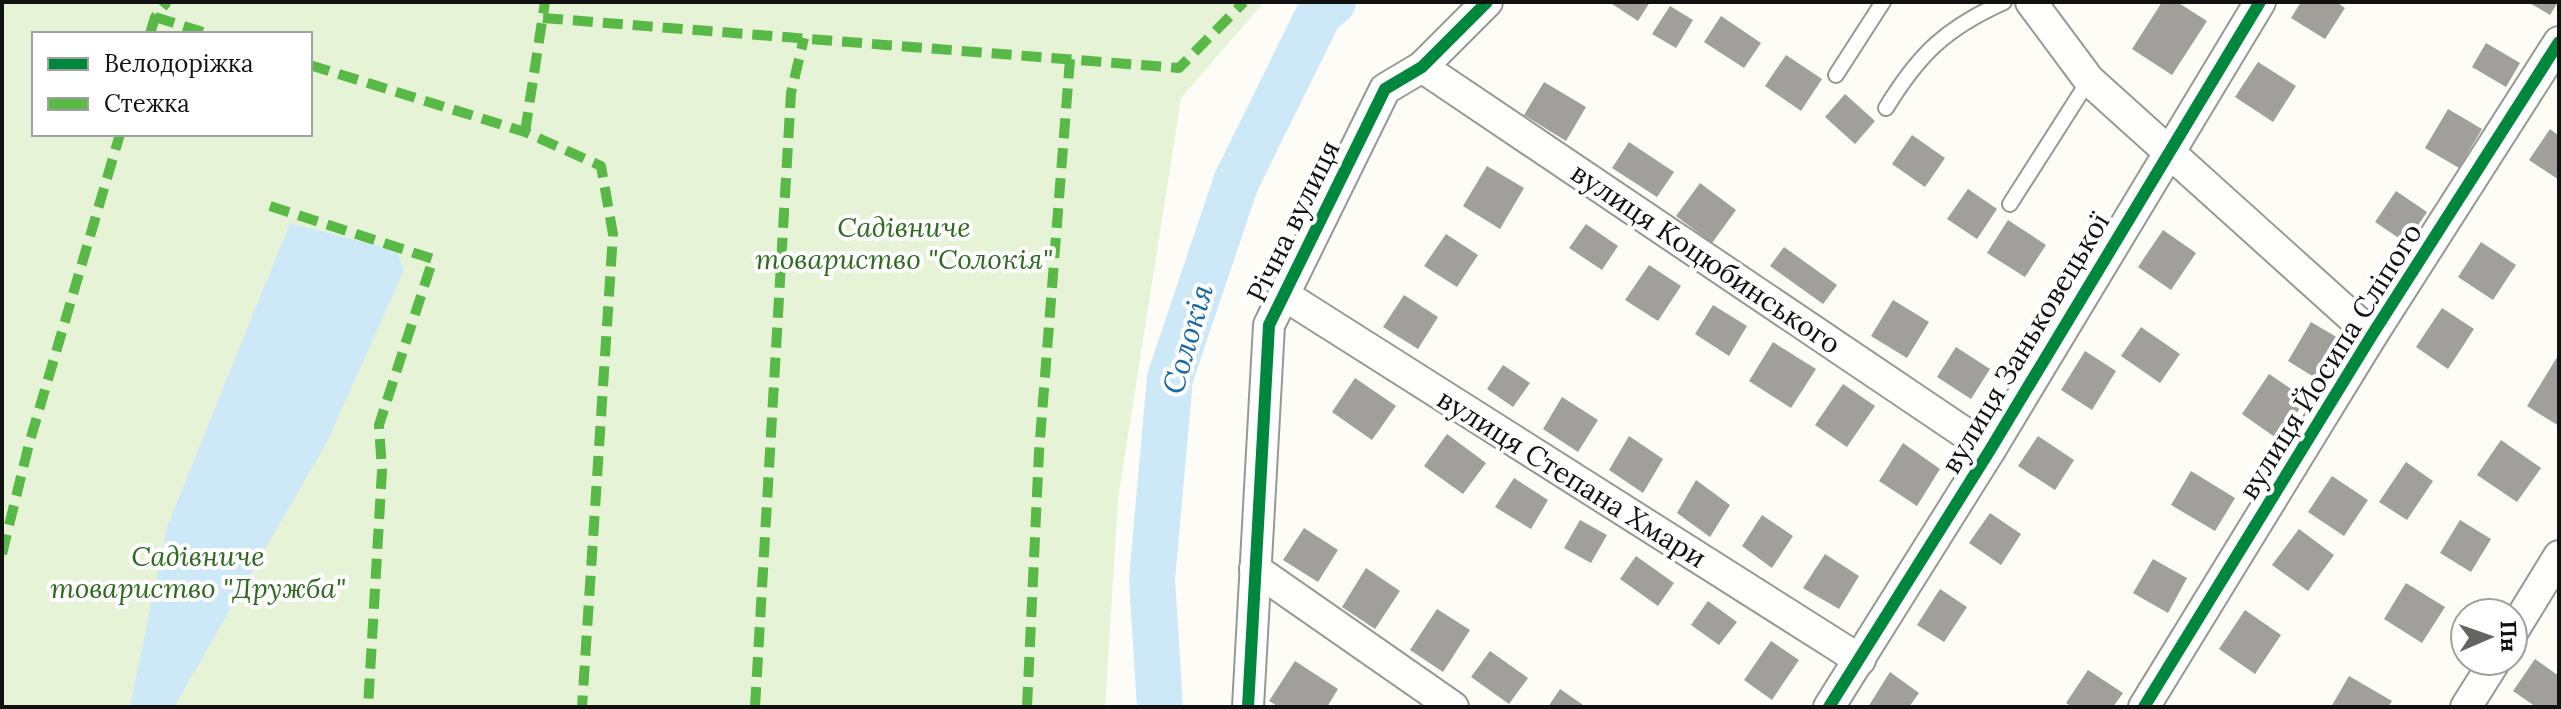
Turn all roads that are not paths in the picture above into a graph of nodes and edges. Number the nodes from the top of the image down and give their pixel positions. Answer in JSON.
{"nodes":[{"id":1,"x":1487,"y":2,"type":"edge"},
{"id":2,"x":1883,"y":2,"type":"edge"},
{"id":3,"x":2004,"y":2,"type":"edge"},
{"id":4,"x":2031,"y":2,"type":"edge"},
{"id":5,"x":2260,"y":2,"type":"edge"},
{"id":6,"x":2559,"y":42,"type":"edge"},
{"id":7,"x":1422,"y":67,"type":"junction"},
{"id":8,"x":1836,"y":75,"type":"dead end"},
{"id":9,"x":2089,"y":80,"type":"junction"},
{"id":10,"x":1886,"y":108,"type":"dead end"},
{"id":11,"x":2168,"y":150,"type":"junction"},
{"id":12,"x":2010,"y":204,"type":"dead end"},
{"id":13,"x":1284,"y":295,"type":"junction"},
{"id":14,"x":2372,"y":335,"type":"junction"},
{"id":15,"x":1990,"y":450,"type":"junction"},
{"id":16,"x":2559,"y":556,"type":"edge"},
{"id":17,"x":1255,"y":569,"type":"junction"},
{"id":18,"x":2529,"y":605,"type":"edge"},
{"id":19,"x":1860,"y":660,"type":"junction"},
{"id":20,"x":2485,"y":677,"type":"edge"},
{"id":21,"x":1248,"y":707,"type":"edge"},
{"id":22,"x":1453,"y":707,"type":"edge"},
{"id":23,"x":1829,"y":707,"type":"edge"},
{"id":24,"x":2144,"y":707,"type":"edge"},
{"id":25,"x":2466,"y":707,"type":"edge"}],
"edges":[{"from":1,"to":7,"type":"street","name":"Річна вулиця"},
{"from":2,"to":8,"type":"lane"},
{"from":3,"to":10,"type":"lane"},
{"from":4,"to":9,"type":"street"},
{"from":5,"to":11,"type":"street","name":"вулиця Заньковецької"},
{"from":6,"to":14,"type":"street","name":"вулиця Йосипа Сліпого"},
{"from":7,"to":13,"type":"street","name":"Річна вулиця"},
{"from":7,"to":15,"type":"street","name":"вулиця Коцюбинського"},
{"from":9,"to":11,"type":"street"},
{"from":9,"to":12,"type":"lane"},
{"from":11,"to":14,"type":"street"},
{"from":11,"to":15,"type":"street","name":"вулиця Заньковецької"},
{"from":13,"to":17,"type":"street","name":"Річна вулиця"},
{"from":13,"to":19,"type":"street","name":"вулиця Степана Хмари"},
{"from":14,"to":24,"type":"street","name":"вулиця Йосипа Сліпого"},
{"from":15,"to":19,"type":"street","name":"вулиця Заньковецької"},
{"from":16,"to":18,"type":"street"},
{"from":17,"to":21,"type":"street","name":"Річна вулиця"},
{"from":17,"to":22,"type":"street"},
{"from":19,"to":23,"type":"street","name":"вулиця Заньковецької"},
{"from":20,"to":25,"type":"street"}]}
